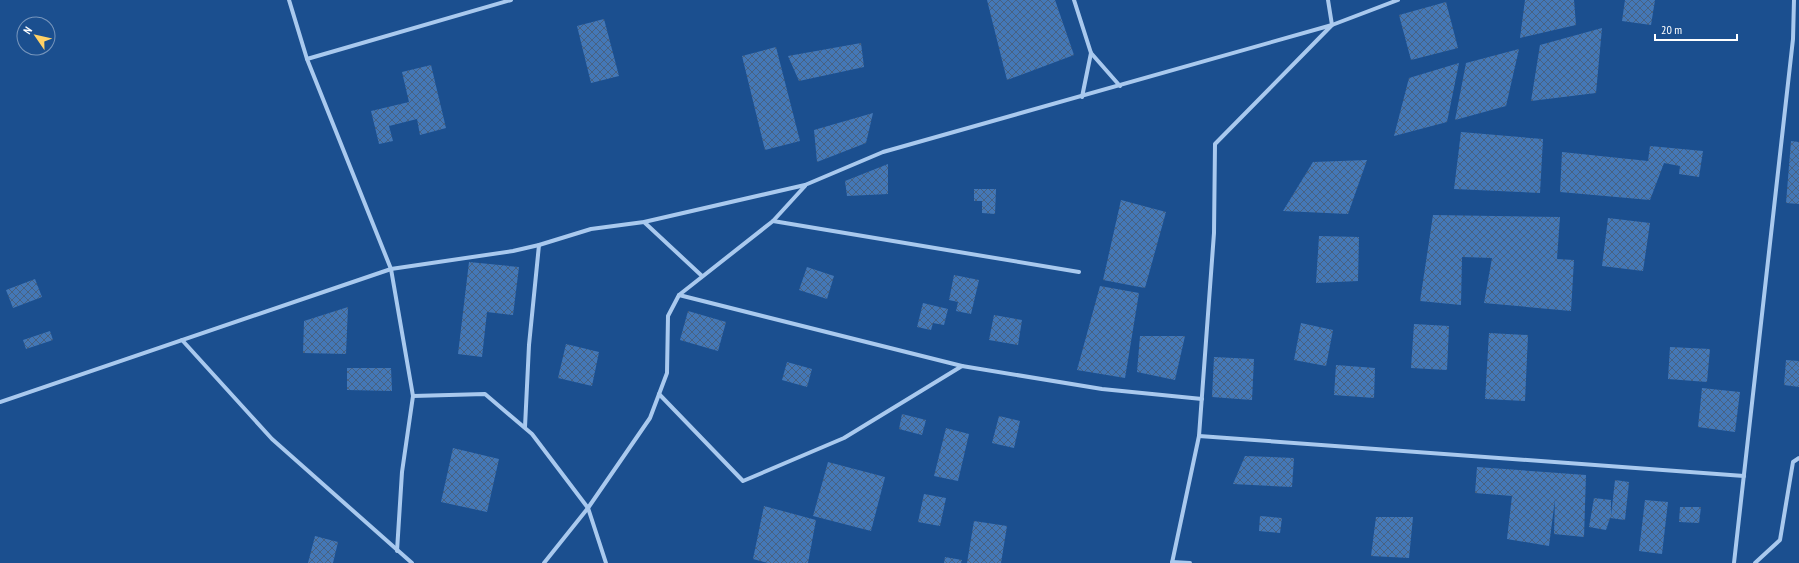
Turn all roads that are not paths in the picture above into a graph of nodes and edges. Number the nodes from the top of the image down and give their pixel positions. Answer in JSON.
{"nodes":[{"id":1,"x":289,"y":0,"type":"edge"},
{"id":2,"x":511,"y":0,"type":"edge"},
{"id":3,"x":1074,"y":0,"type":"edge"},
{"id":4,"x":1328,"y":0,"type":"edge"},
{"id":5,"x":1398,"y":0,"type":"edge"},
{"id":6,"x":1794,"y":0,"type":"edge"},
{"id":7,"x":1332,"y":25,"type":"junction"},
{"id":8,"x":1091,"y":53,"type":"junction"},
{"id":9,"x":307,"y":59,"type":"junction"},
{"id":10,"x":1120,"y":86,"type":"junction"},
{"id":11,"x":1082,"y":97,"type":"junction"},
{"id":12,"x":805,"y":186,"type":"junction"},
{"id":13,"x":774,"y":221,"type":"junction"},
{"id":14,"x":644,"y":222,"type":"junction"},
{"id":15,"x":539,"y":245,"type":"junction"},
{"id":16,"x":391,"y":269,"type":"junction"},
{"id":17,"x":1079,"y":272,"type":"dead end"},
{"id":18,"x":702,"y":276,"type":"junction"},
{"id":19,"x":679,"y":295,"type":"junction"},
{"id":20,"x":182,"y":340,"type":"junction"},
{"id":21,"x":962,"y":366,"type":"junction"},
{"id":22,"x":659,"y":394,"type":"junction"},
{"id":23,"x":413,"y":396,"type":"junction"},
{"id":24,"x":1202,"y":399,"type":"junction"},
{"id":25,"x":0,"y":402,"type":"edge"},
{"id":26,"x":525,"y":427,"type":"junction"},
{"id":27,"x":1200,"y":436,"type":"junction"},
{"id":28,"x":1799,"y":458,"type":"edge"},
{"id":29,"x":1744,"y":476,"type":"junction"},
{"id":30,"x":588,"y":508,"type":"junction"},
{"id":31,"x":397,"y":551,"type":"junction"},
{"id":32,"x":412,"y":563,"type":"edge"},
{"id":33,"x":544,"y":563,"type":"edge"},
{"id":34,"x":606,"y":563,"type":"edge"},
{"id":35,"x":1172,"y":563,"type":"edge"},
{"id":36,"x":1190,"y":563,"type":"edge"},
{"id":37,"x":1734,"y":563,"type":"edge"},
{"id":38,"x":1755,"y":563,"type":"edge"}],
"edges":[{"from":1,"to":9,"type":"street"},
{"from":2,"to":9,"type":"street"},
{"from":3,"to":8,"type":"street"},
{"from":4,"to":7,"type":"street"},
{"from":5,"to":7,"type":"street"},
{"from":6,"to":29,"type":"street"},
{"from":7,"to":10,"type":"street"},
{"from":7,"to":24,"type":"street"},
{"from":8,"to":10,"type":"street"},
{"from":8,"to":11,"type":"street"},
{"from":9,"to":16,"type":"street"},
{"from":10,"to":11,"type":"street"},
{"from":11,"to":12,"type":"street"},
{"from":12,"to":13,"type":"street"},
{"from":12,"to":14,"type":"street"},
{"from":13,"to":17,"type":"street"},
{"from":13,"to":18,"type":"street"},
{"from":14,"to":15,"type":"street"},
{"from":14,"to":18,"type":"street"},
{"from":15,"to":16,"type":"street"},
{"from":15,"to":26,"type":"street"},
{"from":16,"to":20,"type":"street"},
{"from":16,"to":23,"type":"street"},
{"from":18,"to":19,"type":"street"},
{"from":19,"to":21,"type":"street"},
{"from":19,"to":22,"type":"street"},
{"from":20,"to":25,"type":"street"},
{"from":20,"to":31,"type":"street"},
{"from":21,"to":22,"type":"street"},
{"from":21,"to":24,"type":"street"},
{"from":22,"to":30,"type":"street"},
{"from":23,"to":26,"type":"street"},
{"from":23,"to":31,"type":"street"},
{"from":24,"to":27,"type":"street"},
{"from":26,"to":30,"type":"street"},
{"from":27,"to":29,"type":"street"},
{"from":27,"to":35,"type":"street"},
{"from":28,"to":38,"type":"street"},
{"from":29,"to":37,"type":"street"},
{"from":30,"to":33,"type":"street"},
{"from":30,"to":34,"type":"street"},
{"from":31,"to":32,"type":"street"},
{"from":35,"to":36,"type":"street"}]}
